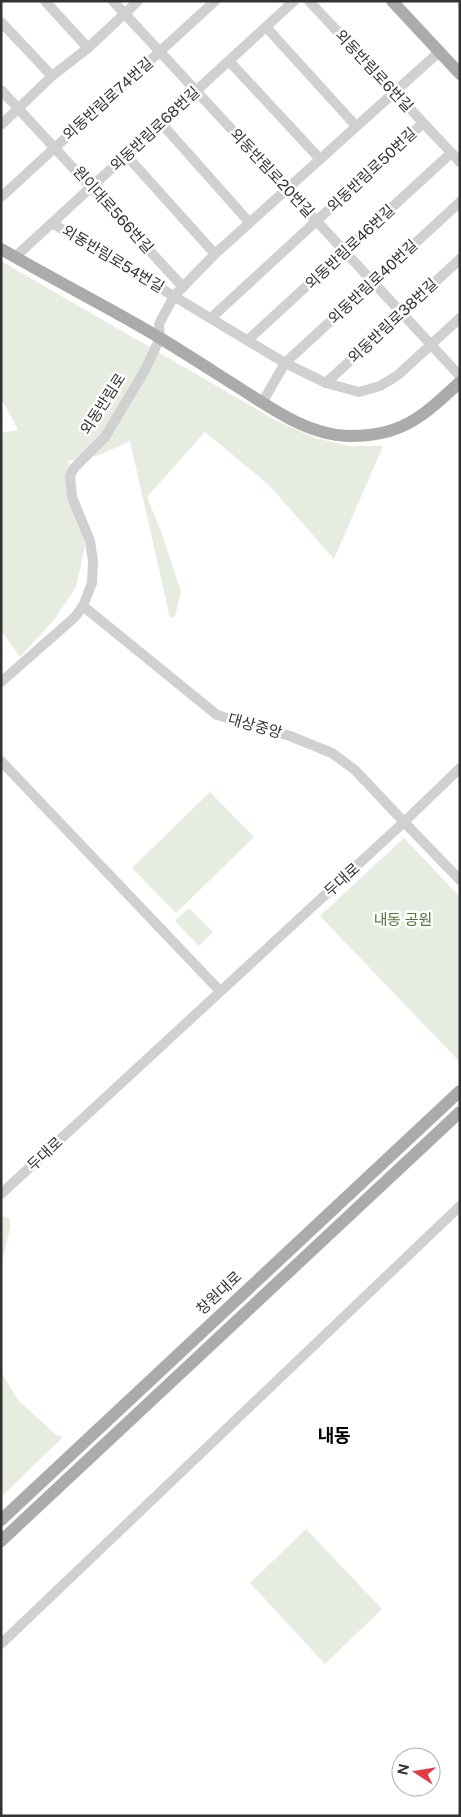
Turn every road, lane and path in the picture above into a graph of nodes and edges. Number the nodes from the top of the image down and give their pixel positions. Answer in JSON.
{"nodes":[{"id":1,"x":45,"y":1,"type":"edge"},
{"id":2,"x":113,"y":1,"type":"edge"},
{"id":3,"x":138,"y":1,"type":"edge"},
{"id":4,"x":215,"y":1,"type":"edge"},
{"id":5,"x":294,"y":1,"type":"edge"},
{"id":6,"x":309,"y":1,"type":"edge"},
{"id":7,"x":392,"y":1,"type":"edge"},
{"id":8,"x":125,"y":14,"type":"junction"},
{"id":9,"x":1,"y":22,"type":"edge"},
{"id":10,"x":266,"y":27,"type":"junction"},
{"id":11,"x":88,"y":48,"type":"junction"},
{"id":12,"x":160,"y":52,"type":"junction"},
{"id":13,"x":439,"y":52,"type":"junction"},
{"id":14,"x":229,"y":61,"type":"junction"},
{"id":15,"x":460,"y":74,"type":"edge"},
{"id":16,"x":52,"y":76,"type":"junction"},
{"id":17,"x":1,"y":90,"type":"edge"},
{"id":18,"x":196,"y":91,"type":"junction"},
{"id":19,"x":394,"y":92,"type":"junction"},
{"id":20,"x":18,"y":109,"type":"junction"},
{"id":21,"x":161,"y":123,"type":"junction"},
{"id":22,"x":423,"y":123,"type":"junction"},
{"id":23,"x":1,"y":125,"type":"edge"},
{"id":24,"x":356,"y":126,"type":"junction"},
{"id":25,"x":55,"y":148,"type":"junction"},
{"id":26,"x":451,"y":153,"type":"junction"},
{"id":27,"x":126,"y":155,"type":"junction"},
{"id":28,"x":320,"y":159,"type":"junction"},
{"id":29,"x":460,"y":162,"type":"edge"},
{"id":30,"x":92,"y":187,"type":"junction"},
{"id":31,"x":286,"y":189,"type":"junction"},
{"id":32,"x":1,"y":197,"type":"edge"},
{"id":33,"x":460,"y":202,"type":"edge"},
{"id":34,"x":316,"y":221,"type":"junction"},
{"id":35,"x":249,"y":222,"type":"junction"},
{"id":36,"x":52,"y":223,"type":"junction"},
{"id":37,"x":1,"y":249,"type":"edge"},
{"id":38,"x":344,"y":252,"type":"junction"},
{"id":39,"x":215,"y":254,"type":"junction"},
{"id":40,"x":15,"y":257,"type":"junction"},
{"id":41,"x":460,"y":259,"type":"edge"},
{"id":42,"x":373,"y":282,"type":"junction"},
{"id":43,"x":183,"y":287,"type":"junction"},
{"id":44,"x":174,"y":296,"type":"junction"},
{"id":45,"x":402,"y":313,"type":"junction"},
{"id":46,"x":211,"y":318,"type":"junction"},
{"id":47,"x":460,"y":318,"type":"edge"},
{"id":48,"x":160,"y":338,"type":"junction"},
{"id":49,"x":248,"y":340,"type":"junction"},
{"id":50,"x":430,"y":345,"type":"junction"},
{"id":51,"x":285,"y":362,"type":"junction"},
{"id":52,"x":460,"y":376,"type":"edge"},
{"id":53,"x":460,"y":382,"type":"edge"},
{"id":54,"x":326,"y":384,"type":"junction"},
{"id":55,"x":262,"y":403,"type":"junction"},
{"id":56,"x":83,"y":606,"type":"junction"},
{"id":57,"x":1,"y":682,"type":"edge"},
{"id":58,"x":1,"y":761,"type":"edge"},
{"id":59,"x":460,"y":768,"type":"edge"},
{"id":60,"x":404,"y":822,"type":"junction"},
{"id":61,"x":460,"y":880,"type":"edge"},
{"id":62,"x":220,"y":991,"type":"junction"},
{"id":63,"x":460,"y":1090,"type":"edge"},
{"id":64,"x":460,"y":1112,"type":"edge"},
{"id":65,"x":1,"y":1194,"type":"edge"},
{"id":66,"x":460,"y":1206,"type":"edge"},
{"id":67,"x":1,"y":1520,"type":"edge"},
{"id":68,"x":1,"y":1541,"type":"edge"},
{"id":69,"x":1,"y":1644,"type":"edge"}],
"edges":[{"from":1,"to":11,"type":"street"},
{"from":2,"to":8,"type":"street","name":"외동반림로20번길"},
{"from":3,"to":8,"type":"street"},
{"from":4,"to":12,"type":"street","name":"외동반림로74번길"},
{"from":5,"to":10,"type":"street","name":"외동반림로68번길"},
{"from":6,"to":19,"type":"street","name":"외동반림로6번길"},
{"from":7,"to":13,"type":"main road"},
{"from":8,"to":11,"type":"street"},
{"from":8,"to":12,"type":"street","name":"외동반림로20번길"},
{"from":9,"to":16,"type":"street"},
{"from":10,"to":14,"type":"street","name":"외동반림로68번길"},
{"from":10,"to":24,"type":"street"},
{"from":11,"to":16,"type":"street"},
{"from":12,"to":18,"type":"street","name":"외동반림로20번길"},
{"from":12,"to":25,"type":"street","name":"외동반림로74번길"},
{"from":13,"to":15,"type":"main road"},
{"from":13,"to":19,"type":"street","name":"외동반림로54번길"},
{"from":14,"to":18,"type":"street","name":"외동반림로68번길"},
{"from":14,"to":28,"type":"street"},
{"from":16,"to":20,"type":"street"},
{"from":17,"to":20,"type":"street","name":"원이대로566번길"},
{"from":18,"to":21,"type":"street","name":"외동반림로68번길"},
{"from":18,"to":31,"type":"street","name":"외동반림로20번길"},
{"from":19,"to":22,"type":"street","name":"외동반림로6번길"},
{"from":19,"to":24,"type":"street","name":"외동반림로54번길"},
{"from":20,"to":23,"type":"street"},
{"from":20,"to":25,"type":"street","name":"원이대로566번길"},
{"from":21,"to":27,"type":"street","name":"외동반림로68번길"},
{"from":21,"to":35,"type":"street"},
{"from":22,"to":26,"type":"street","name":"외동반림로6번길"},
{"from":22,"to":34,"type":"street","name":"외동반림로50번길"},
{"from":24,"to":28,"type":"street","name":"외동반림로54번길"},
{"from":25,"to":30,"type":"street","name":"원이대로566번길"},
{"from":25,"to":32,"type":"street","name":"외동반림로74번길"},
{"from":26,"to":29,"type":"street","name":"외동반림로6번길"},
{"from":26,"to":38,"type":"street","name":"외동반림로46번길"},
{"from":27,"to":30,"type":"street","name":"외동반림로68번길"},
{"from":27,"to":39,"type":"street"},
{"from":28,"to":31,"type":"street","name":"외동반림로54번길"},
{"from":30,"to":36,"type":"street","name":"외동반림로68번길"},
{"from":30,"to":43,"type":"street","name":"원이대로566번길"},
{"from":31,"to":34,"type":"street","name":"외동반림로20번길"},
{"from":31,"to":35,"type":"street","name":"외동반림로54번길"},
{"from":33,"to":42,"type":"street","name":"외동반림로40번길"},
{"from":34,"to":38,"type":"street","name":"외동반림로20번길"},
{"from":34,"to":46,"type":"street","name":"외동반림로50번길"},
{"from":35,"to":39,"type":"street","name":"외동반림로54번길"},
{"from":36,"to":40,"type":"street","name":"외동반림로68번길"},
{"from":36,"to":44,"type":"street","name":"외동반림로54번길"},
{"from":37,"to":40,"type":"main road"},
{"from":38,"to":42,"type":"street","name":"외동반림로20번길"},
{"from":38,"to":49,"type":"street","name":"외동반림로46번길"},
{"from":39,"to":43,"type":"street","name":"외동반림로54번길"},
{"from":40,"to":48,"type":"main road"},
{"from":41,"to":45,"type":"street","name":"외동반림로38번길"},
{"from":42,"to":45,"type":"street","name":"외동반림로20번길"},
{"from":42,"to":51,"type":"street","name":"외동반림로40번길"},
{"from":43,"to":44,"type":"street","name":"외동반림로54번길"},
{"from":44,"to":46,"type":"street","name":"외동반림로54번길"},
{"from":44,"to":48,"type":"street","name":"외동반림로54번길"},
{"from":45,"to":50,"type":"street","name":"외동반림로20번길"},
{"from":45,"to":54,"type":"street","name":"외동반림로38번길"},
{"from":46,"to":49,"type":"street","name":"외동반림로54번길"},
{"from":47,"to":50,"type":"street"},
{"from":48,"to":55,"type":"main road"},
{"from":48,"to":56,"type":"street","name":"외동반림로"},
{"from":49,"to":51,"type":"street","name":"외동반림로54번길"},
{"from":50,"to":52,"type":"street","name":"외동반림로20번길"},
{"from":50,"to":54,"type":"street"},
{"from":51,"to":54,"type":"street"},
{"from":51,"to":55,"type":"street","name":"외동반림로40번길"},
{"from":53,"to":55,"type":"main road"},
{"from":56,"to":57,"type":"street","name":"외동반림로"},
{"from":56,"to":60,"type":"street","name":"대상중앙"},
{"from":58,"to":62,"type":"street"},
{"from":59,"to":60,"type":"street","name":"두대로"},
{"from":60,"to":61,"type":"street"},
{"from":60,"to":62,"type":"street","name":"두대로"},
{"from":62,"to":65,"type":"street","name":"두대로"},
{"from":63,"to":67,"type":"main road","name":"창원대로"},
{"from":64,"to":68,"type":"main road"},
{"from":66,"to":69,"type":"street"}]}
